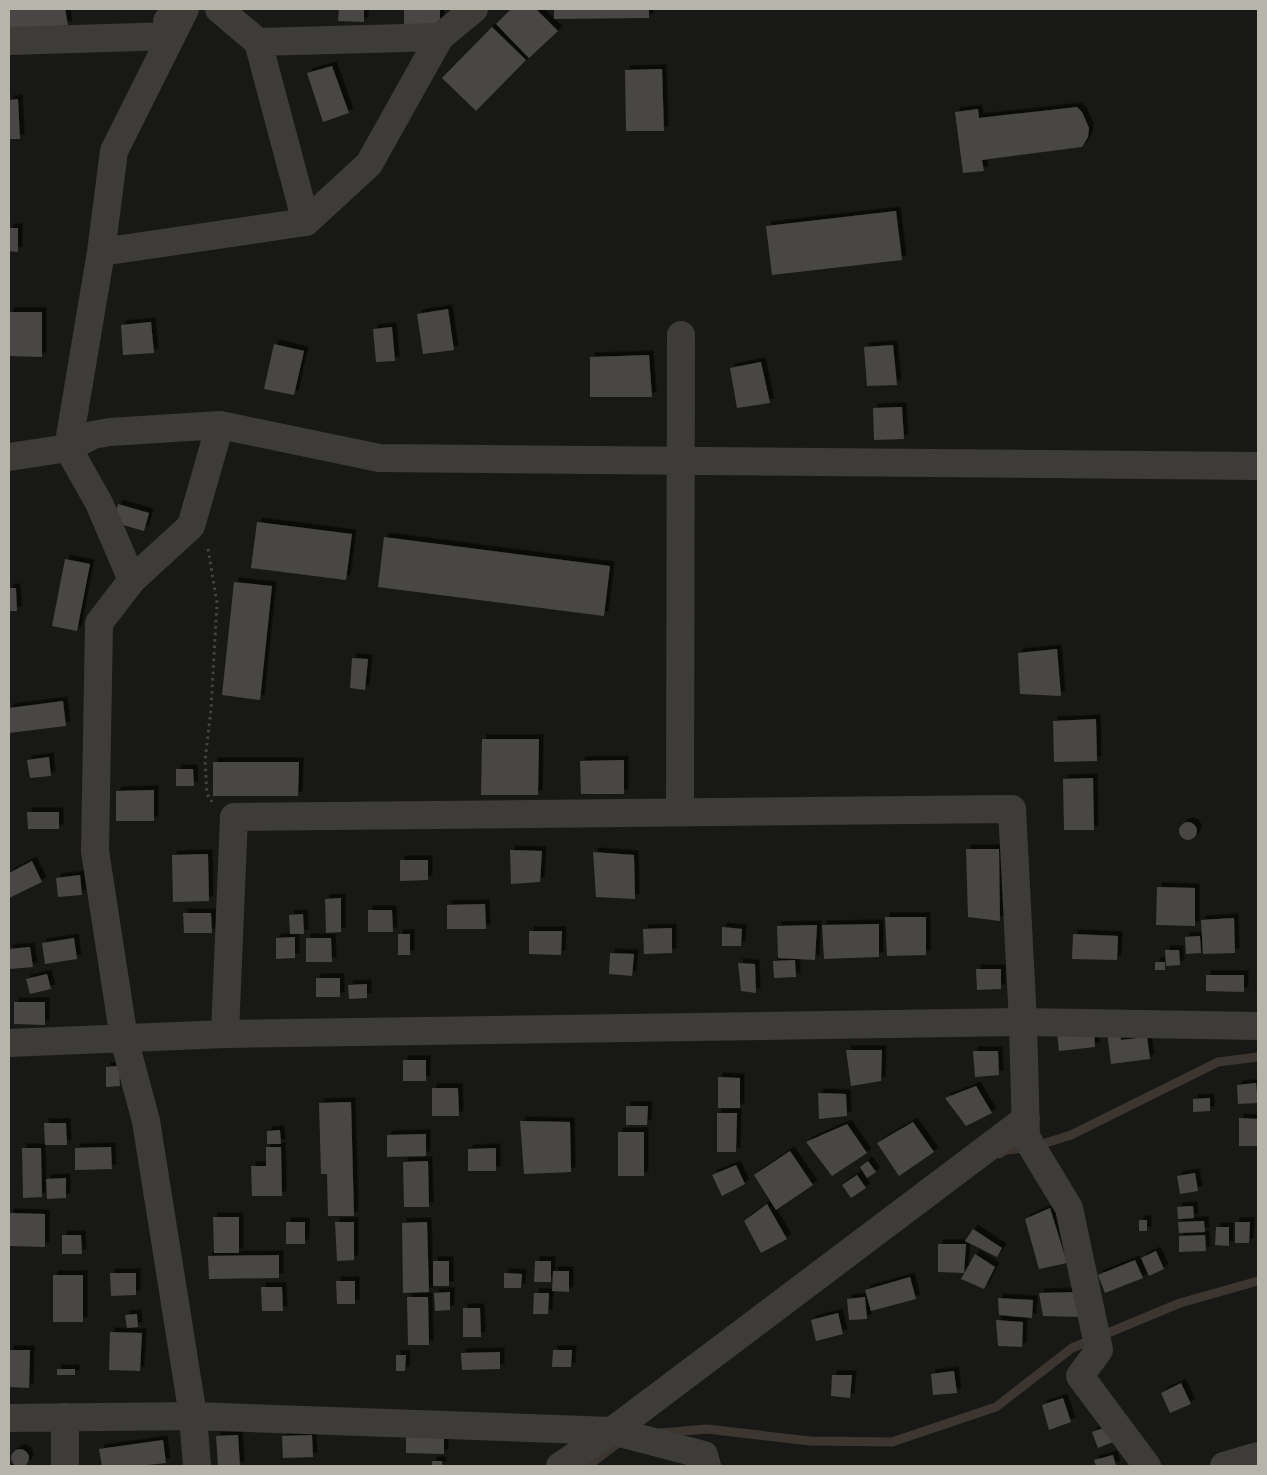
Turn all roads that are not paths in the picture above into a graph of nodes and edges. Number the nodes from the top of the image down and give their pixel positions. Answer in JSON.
{"nodes":[{"id":1,"x":164,"y":9,"type":"edge"},
{"id":2,"x":185,"y":9,"type":"edge"},
{"id":3,"x":219,"y":9,"type":"edge"},
{"id":4,"x":474,"y":9,"type":"edge"},
{"id":5,"x":171,"y":36,"type":"junction"},
{"id":6,"x":440,"y":37,"type":"junction"},
{"id":7,"x":9,"y":42,"type":"edge"},
{"id":8,"x":258,"y":42,"type":"junction"},
{"id":9,"x":306,"y":222,"type":"junction"},
{"id":10,"x":101,"y":252,"type":"junction"},
{"id":11,"x":681,"y":335,"type":"dead end"},
{"id":12,"x":220,"y":425,"type":"junction"},
{"id":13,"x":68,"y":448,"type":"junction"},
{"id":14,"x":9,"y":457,"type":"edge"},
{"id":15,"x":681,"y":460,"type":"junction"},
{"id":16,"x":1258,"y":466,"type":"edge"},
{"id":17,"x":132,"y":580,"type":"junction"},
{"id":18,"x":680,"y":812,"type":"junction"},
{"id":19,"x":1023,"y":1022,"type":"junction"},
{"id":20,"x":1258,"y":1026,"type":"edge"},
{"id":21,"x":226,"y":1034,"type":"junction"},
{"id":22,"x":124,"y":1039,"type":"junction"},
{"id":23,"x":9,"y":1043,"type":"edge"},
{"id":24,"x":1026,"y":1119,"type":"junction"},
{"id":25,"x":193,"y":1416,"type":"junction"},
{"id":26,"x":65,"y":1417,"type":"junction"},
{"id":27,"x":9,"y":1418,"type":"edge"},
{"id":28,"x":612,"y":1430,"type":"junction"},
{"id":29,"x":1258,"y":1456,"type":"edge"},
{"id":30,"x":65,"y":1466,"type":"edge"},
{"id":31,"x":196,"y":1466,"type":"edge"},
{"id":32,"x":560,"y":1466,"type":"edge"},
{"id":33,"x":707,"y":1466,"type":"edge"},
{"id":34,"x":1147,"y":1466,"type":"edge"},
{"id":35,"x":1224,"y":1466,"type":"edge"}],
"edges":[{"from":1,"to":5,"type":"street"},
{"from":2,"to":5,"type":"street"},
{"from":3,"to":8,"type":"street"},
{"from":4,"to":6,"type":"street"},
{"from":5,"to":7,"type":"street"},
{"from":5,"to":10,"type":"street"},
{"from":6,"to":8,"type":"street"},
{"from":6,"to":9,"type":"street"},
{"from":8,"to":9,"type":"street"},
{"from":9,"to":10,"type":"street"},
{"from":10,"to":13,"type":"street"},
{"from":11,"to":15,"type":"street"},
{"from":12,"to":13,"type":"street"},
{"from":12,"to":15,"type":"street"},
{"from":12,"to":17,"type":"street"},
{"from":13,"to":14,"type":"street"},
{"from":13,"to":17,"type":"street"},
{"from":15,"to":16,"type":"street"},
{"from":15,"to":18,"type":"street"},
{"from":17,"to":22,"type":"street"},
{"from":18,"to":19,"type":"street"},
{"from":18,"to":21,"type":"street"},
{"from":19,"to":20,"type":"street"},
{"from":19,"to":21,"type":"street"},
{"from":19,"to":24,"type":"street"},
{"from":21,"to":22,"type":"street"},
{"from":22,"to":23,"type":"street"},
{"from":22,"to":25,"type":"street"},
{"from":24,"to":28,"type":"street"},
{"from":24,"to":34,"type":"street"},
{"from":25,"to":26,"type":"street"},
{"from":25,"to":28,"type":"street"},
{"from":25,"to":31,"type":"street"},
{"from":26,"to":27,"type":"street"},
{"from":26,"to":30,"type":"street"},
{"from":28,"to":32,"type":"street"},
{"from":28,"to":33,"type":"street"},
{"from":29,"to":35,"type":"street"}]}
